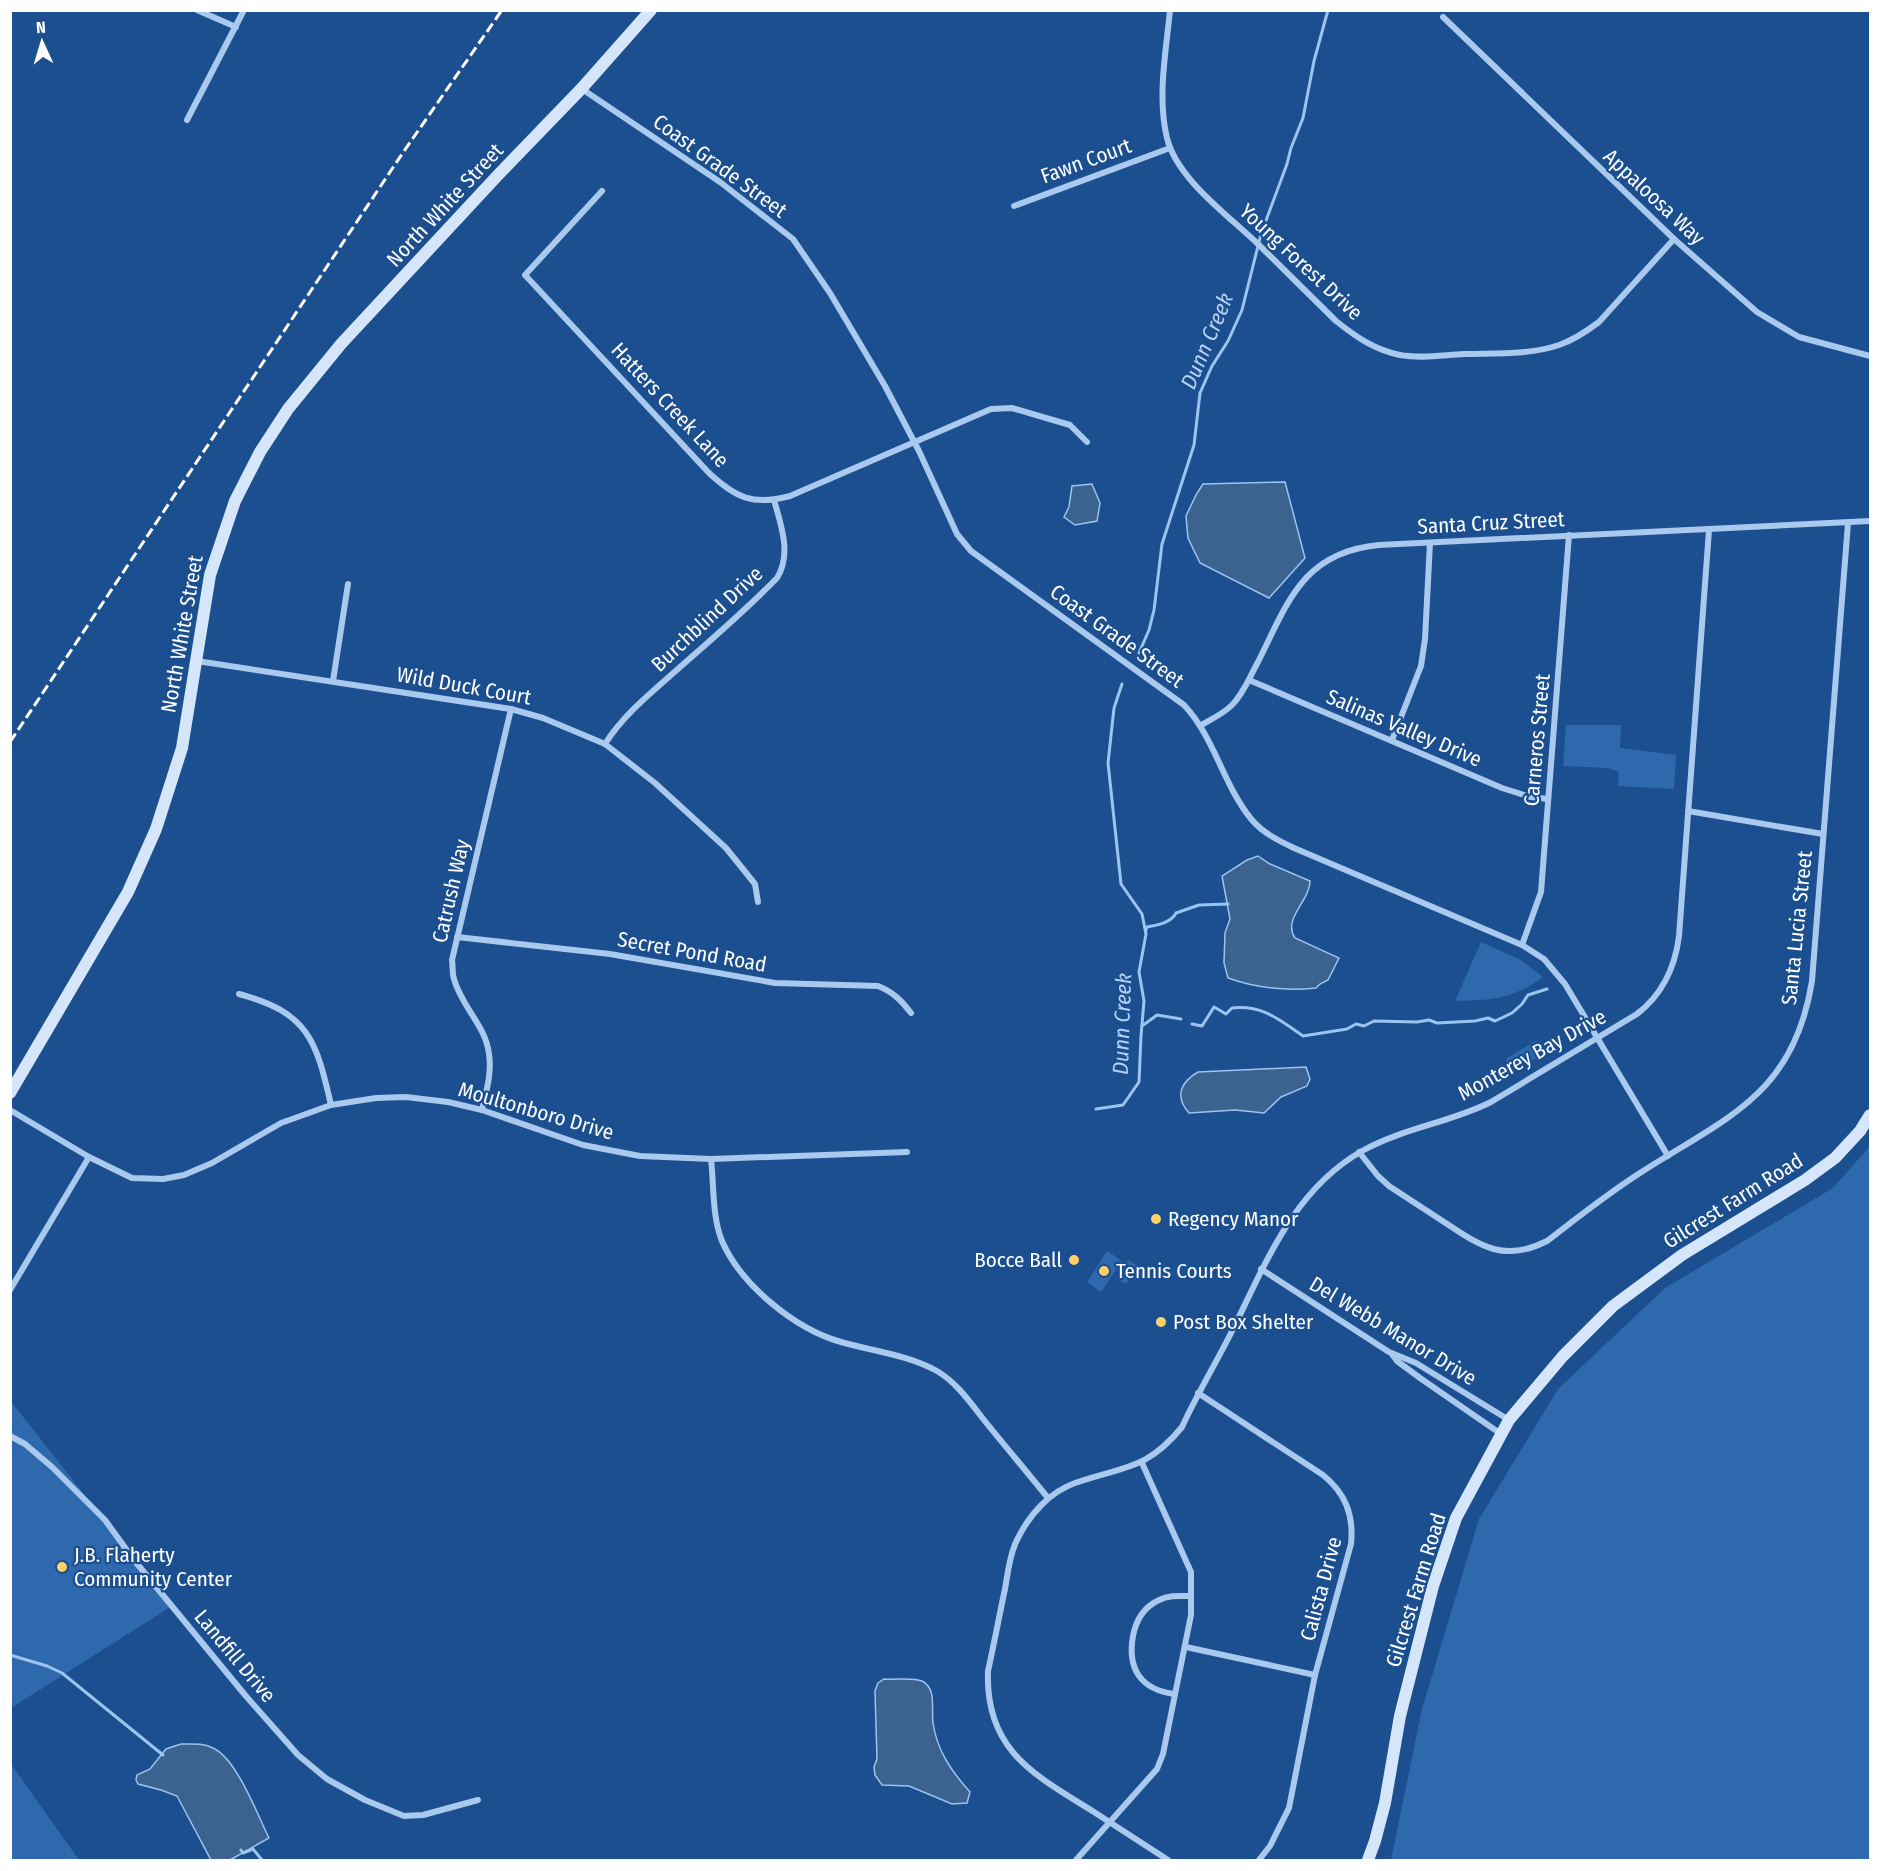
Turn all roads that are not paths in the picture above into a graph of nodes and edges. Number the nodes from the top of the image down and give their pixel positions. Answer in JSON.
{"nodes":[{"id":1,"x":197,"y":10,"type":"edge"},
{"id":2,"x":244,"y":10,"type":"edge"},
{"id":3,"x":651,"y":10,"type":"edge"},
{"id":4,"x":1170,"y":10,"type":"edge"},
{"id":5,"x":1443,"y":17,"type":"dead end"},
{"id":6,"x":236,"y":27,"type":"junction"},
{"id":7,"x":582,"y":88,"type":"junction"},
{"id":8,"x":187,"y":120,"type":"dead end"},
{"id":9,"x":1170,"y":148,"type":"junction"},
{"id":10,"x":602,"y":191,"type":"dead end"},
{"id":11,"x":1014,"y":206,"type":"dead end"},
{"id":12,"x":1674,"y":239,"type":"junction"},
{"id":13,"x":1870,"y":356,"type":"edge"},
{"id":14,"x":915,"y":442,"type":"junction"},
{"id":15,"x":1087,"y":442,"type":"dead end"},
{"id":16,"x":774,"y":500,"type":"junction"},
{"id":17,"x":1870,"y":521,"type":"edge"},
{"id":18,"x":1848,"y":523,"type":"junction"},
{"id":19,"x":1709,"y":530,"type":"junction"},
{"id":20,"x":1569,"y":536,"type":"junction"},
{"id":21,"x":1430,"y":543,"type":"junction"},
{"id":22,"x":348,"y":584,"type":"dead end"},
{"id":23,"x":197,"y":662,"type":"junction"},
{"id":24,"x":1249,"y":680,"type":"junction"},
{"id":25,"x":333,"y":681,"type":"junction"},
{"id":26,"x":511,"y":709,"type":"junction"},
{"id":27,"x":1202,"y":726,"type":"junction"},
{"id":28,"x":1392,"y":740,"type":"junction"},
{"id":29,"x":605,"y":744,"type":"junction"},
{"id":30,"x":1548,"y":799,"type":"junction"},
{"id":31,"x":1688,"y":811,"type":"junction"},
{"id":32,"x":1823,"y":834,"type":"junction"},
{"id":33,"x":758,"y":902,"type":"dead end"},
{"id":34,"x":457,"y":937,"type":"junction"},
{"id":35,"x":1522,"y":945,"type":"junction"},
{"id":36,"x":239,"y":994,"type":"dead end"},
{"id":37,"x":910,"y":1013,"type":"dead end"},
{"id":38,"x":1597,"y":1038,"type":"junction"},
{"id":39,"x":10,"y":1093,"type":"edge"},
{"id":40,"x":331,"y":1105,"type":"junction"},
{"id":41,"x":10,"y":1110,"type":"edge"},
{"id":42,"x":482,"y":1110,"type":"junction"},
{"id":43,"x":1870,"y":1115,"type":"edge"},
{"id":44,"x":907,"y":1152,"type":"dead end"},
{"id":45,"x":1359,"y":1152,"type":"junction"},
{"id":46,"x":1668,"y":1156,"type":"junction"},
{"id":47,"x":89,"y":1157,"type":"junction"},
{"id":48,"x":711,"y":1160,"type":"junction"},
{"id":49,"x":1261,"y":1269,"type":"junction"},
{"id":50,"x":10,"y":1290,"type":"edge"},
{"id":51,"x":1389,"y":1352,"type":"junction"},
{"id":52,"x":1198,"y":1393,"type":"junction"},
{"id":53,"x":1509,"y":1420,"type":"junction"},
{"id":54,"x":1501,"y":1434,"type":"junction"},
{"id":55,"x":10,"y":1436,"type":"edge"},
{"id":56,"x":1142,"y":1463,"type":"junction"},
{"id":57,"x":1048,"y":1498,"type":"junction"},
{"id":58,"x":1191,"y":1596,"type":"junction"},
{"id":59,"x":1186,"y":1647,"type":"junction"},
{"id":60,"x":1315,"y":1675,"type":"junction"},
{"id":61,"x":1175,"y":1694,"type":"junction"},
{"id":62,"x":478,"y":1800,"type":"dead end"},
{"id":63,"x":1110,"y":1822,"type":"junction"},
{"id":64,"x":1076,"y":1860,"type":"edge"},
{"id":65,"x":1168,"y":1860,"type":"edge"},
{"id":66,"x":1259,"y":1860,"type":"edge"},
{"id":67,"x":1368,"y":1860,"type":"edge"}],
"edges":[{"from":1,"to":6,"type":"street"},
{"from":2,"to":6,"type":"street"},
{"from":3,"to":7,"type":"main road","name":"North White Street"},
{"from":4,"to":9,"type":"street","name":"Young Forest Drive"},
{"from":5,"to":12,"type":"street","name":"Appaloosa Way"},
{"from":6,"to":8,"type":"street"},
{"from":7,"to":14,"type":"street","name":"Coast Grade Street"},
{"from":7,"to":23,"type":"main road","name":"North White Street"},
{"from":9,"to":11,"type":"street","name":"Fawn Court"},
{"from":9,"to":12,"type":"street","name":"Young Forest Drive"},
{"from":10,"to":16,"type":"street","name":"Hatters Creek Lane"},
{"from":12,"to":13,"type":"street","name":"Appaloosa Way"},
{"from":14,"to":15,"type":"street","name":"Hatters Creek Lane"},
{"from":14,"to":16,"type":"street","name":"Hatters Creek Lane"},
{"from":14,"to":27,"type":"street","name":"Coast Grade Street"},
{"from":16,"to":29,"type":"street","name":"Burchblind Drive"},
{"from":17,"to":18,"type":"street","name":"Santa Cruz Street"},
{"from":18,"to":19,"type":"street","name":"Santa Cruz Street"},
{"from":18,"to":32,"type":"street","name":"Santa Lucia Street"},
{"from":19,"to":20,"type":"street","name":"Santa Cruz Street"},
{"from":19,"to":31,"type":"street","name":"Monterey Bay Drive"},
{"from":20,"to":21,"type":"street","name":"Santa Cruz Street"},
{"from":20,"to":30,"type":"street","name":"Carneros Street"},
{"from":21,"to":24,"type":"street","name":"Santa Cruz Street"},
{"from":21,"to":28,"type":"street"},
{"from":22,"to":25,"type":"street"},
{"from":23,"to":25,"type":"street","name":"Wild Duck Court"},
{"from":23,"to":39,"type":"main road","name":"North White Street"},
{"from":24,"to":27,"type":"street","name":"Santa Cruz Street"},
{"from":24,"to":28,"type":"street","name":"Salinas Valley Drive"},
{"from":25,"to":26,"type":"street","name":"Wild Duck Court"},
{"from":26,"to":29,"type":"street","name":"Wild Duck Court"},
{"from":26,"to":34,"type":"street","name":"Catrush Way"},
{"from":27,"to":35,"type":"street","name":"Coast Grade Street"},
{"from":28,"to":30,"type":"street","name":"Salinas Valley Drive"},
{"from":29,"to":33,"type":"street","name":"Wild Duck Court"},
{"from":30,"to":35,"type":"street","name":"Carneros Street"},
{"from":31,"to":32,"type":"street"},
{"from":31,"to":38,"type":"street","name":"Monterey Bay Drive"},
{"from":32,"to":46,"type":"street","name":"Santa Lucia Street"},
{"from":34,"to":37,"type":"street","name":"Secret Pond Road"},
{"from":34,"to":42,"type":"street","name":"Catrush Way"},
{"from":35,"to":38,"type":"street","name":"Coast Grade Street"},
{"from":36,"to":40,"type":"street"},
{"from":38,"to":45,"type":"street","name":"Monterey Bay Drive"},
{"from":38,"to":46,"type":"street","name":"Coast Grade Street"},
{"from":40,"to":42,"type":"street","name":"Moultonboro Drive"},
{"from":40,"to":47,"type":"street","name":"Moultonboro Drive"},
{"from":41,"to":47,"type":"street","name":"Moultonboro Drive"},
{"from":42,"to":48,"type":"street","name":"Moultonboro Drive"},
{"from":43,"to":53,"type":"main road","name":"Gilcrest Farm Road"},
{"from":44,"to":48,"type":"street","name":"Moultonboro Drive"},
{"from":45,"to":46,"type":"street","name":"Santa Lucia Street"},
{"from":45,"to":49,"type":"street","name":"Monterey Bay Drive"},
{"from":47,"to":50,"type":"street"},
{"from":48,"to":57,"type":"street"},
{"from":49,"to":51,"type":"street","name":"Del Webb Manor Drive"},
{"from":49,"to":52,"type":"street","name":"Monterey Bay Drive"},
{"from":51,"to":53,"type":"street","name":"Del Webb Manor Drive"},
{"from":51,"to":54,"type":"street"},
{"from":52,"to":56,"type":"street","name":"Monterey Bay Drive"},
{"from":52,"to":60,"type":"street","name":"Calista Drive"},
{"from":53,"to":54,"type":"main road","name":"Gilcrest Farm Road"},
{"from":54,"to":67,"type":"main road","name":"Gilcrest Farm Road"},
{"from":55,"to":62,"type":"street","name":"Landfill Drive"},
{"from":56,"to":57,"type":"street","name":"Monterey Bay Drive"},
{"from":56,"to":58,"type":"street"},
{"from":57,"to":63,"type":"street","name":"Monterey Bay Drive"},
{"from":58,"to":59,"type":"street"},
{"from":58,"to":61,"type":"street"},
{"from":59,"to":60,"type":"street"},
{"from":59,"to":61,"type":"street"},
{"from":60,"to":66,"type":"street","name":"Calista Drive"},
{"from":61,"to":63,"type":"street"},
{"from":63,"to":64,"type":"street"},
{"from":63,"to":65,"type":"street","name":"Monterey Bay Drive"}]}
